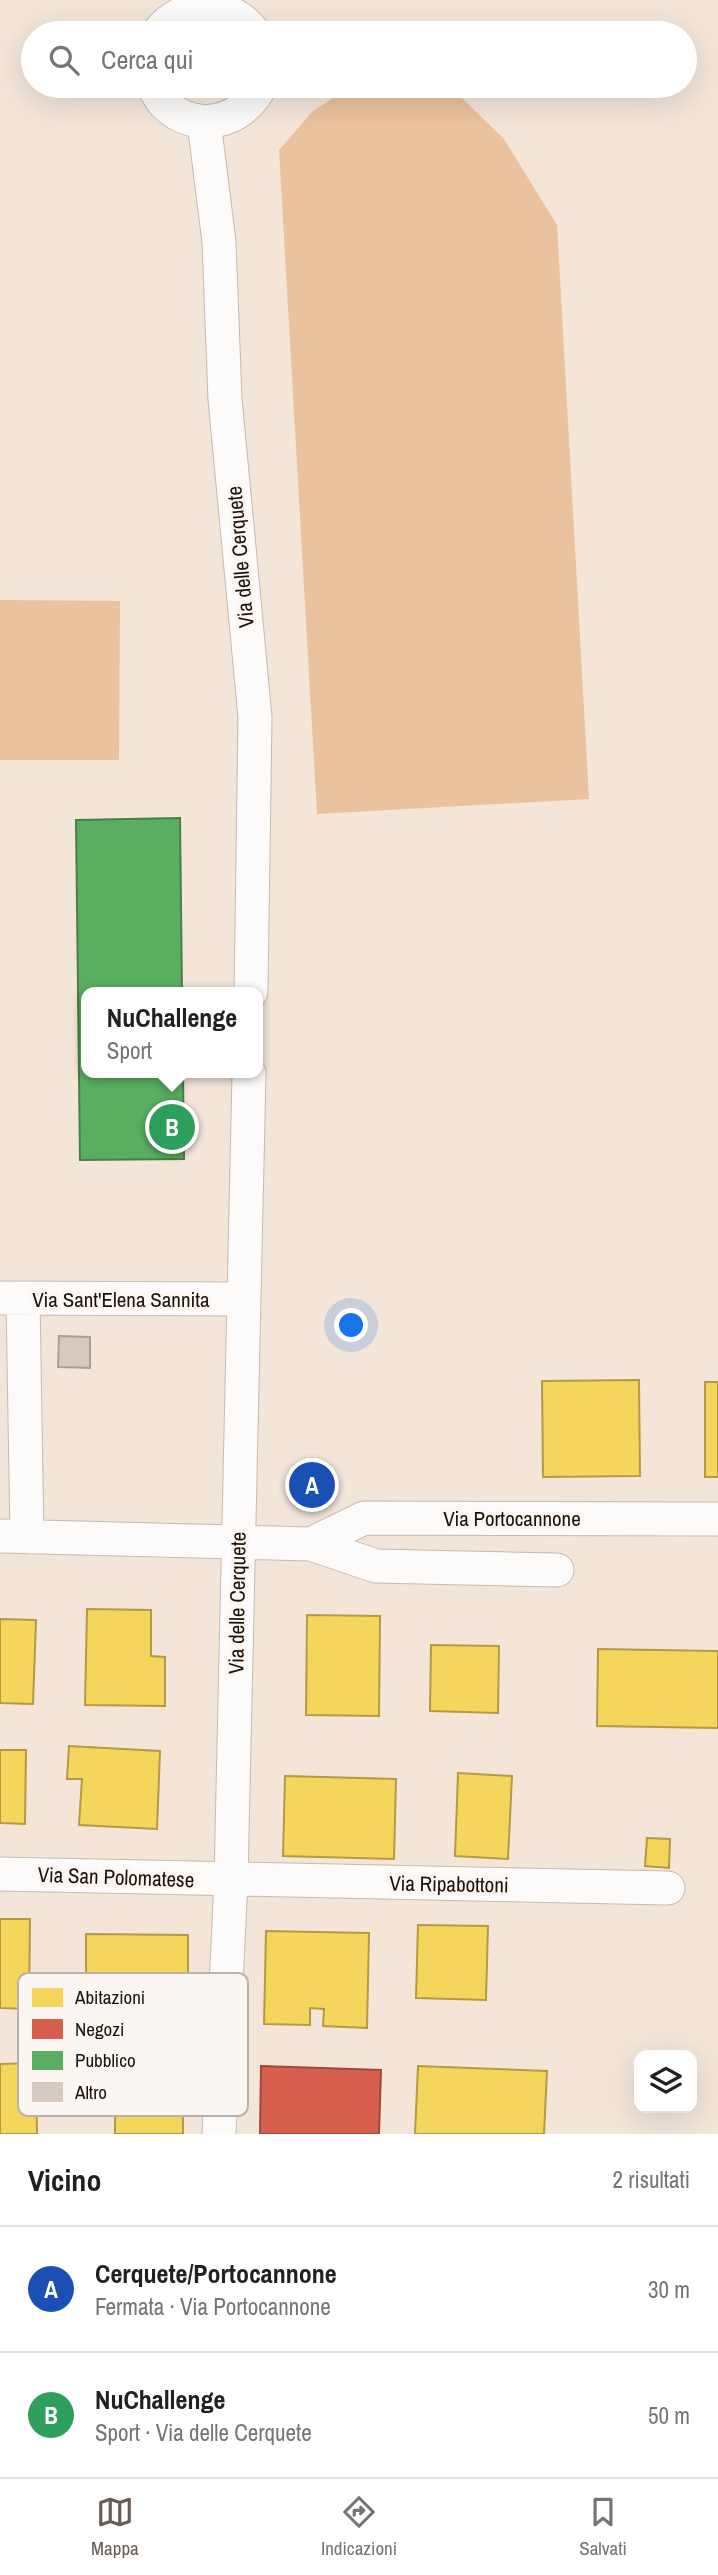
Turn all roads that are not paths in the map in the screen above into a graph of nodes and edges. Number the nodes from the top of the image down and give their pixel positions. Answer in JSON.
{"nodes":[{"id":1,"x":160,"y":18,"type":"edge"},
{"id":2,"x":244,"y":21,"type":"edge"},
{"id":3,"x":161,"y":98,"type":"edge"},
{"id":4,"x":252,"y":98,"type":"edge"},
{"id":5,"x":204,"y":122,"type":"junction"},
{"id":6,"x":251,"y":987,"type":"edge"},
{"id":7,"x":249,"y":1078,"type":"edge"},
{"id":8,"x":11,"y":1298,"type":"edge"},
{"id":9,"x":243,"y":1299,"type":"junction"},
{"id":10,"x":718,"y":1519,"type":"edge"},
{"id":11,"x":14,"y":1536,"type":"edge"},
{"id":12,"x":239,"y":1542,"type":"junction"},
{"id":13,"x":311,"y":1544,"type":"junction"},
{"id":14,"x":557,"y":1570,"type":"dead end"},
{"id":15,"x":0,"y":1874,"type":"edge"},
{"id":16,"x":231,"y":1880,"type":"junction"},
{"id":17,"x":668,"y":1888,"type":"dead end"},
{"id":18,"x":227,"y":1973,"type":"edge"},
{"id":19,"x":220,"y":2116,"type":"edge"},
{"id":20,"x":219,"y":2134,"type":"edge"}],
"edges":[{"from":1,"to":2,"type":"street"},
{"from":3,"to":5,"type":"street"},
{"from":4,"to":5,"type":"street"},
{"from":5,"to":6,"type":"street","name":"Via delle Cerquete"},
{"from":7,"to":9,"type":"street","name":"Via delle Cerquete"},
{"from":8,"to":9,"type":"street","name":"Via Sant'Elena Sannita"},
{"from":8,"to":11,"type":"street"},
{"from":9,"to":12,"type":"street","name":"Via delle Cerquete"},
{"from":10,"to":13,"type":"street","name":"Via Portocannone"},
{"from":11,"to":12,"type":"street"},
{"from":12,"to":13,"type":"street","name":"Via Portocannone"},
{"from":12,"to":16,"type":"street","name":"Via delle Cerquete"},
{"from":13,"to":14,"type":"street","name":"Via Portocannone"},
{"from":15,"to":16,"type":"street","name":"Via San Polomatese"},
{"from":16,"to":17,"type":"street","name":"Via Ripabottoni"},
{"from":16,"to":18,"type":"street","name":"Via delle Cerquete"},
{"from":19,"to":20,"type":"street","name":"Via delle Cerquete"}]}
